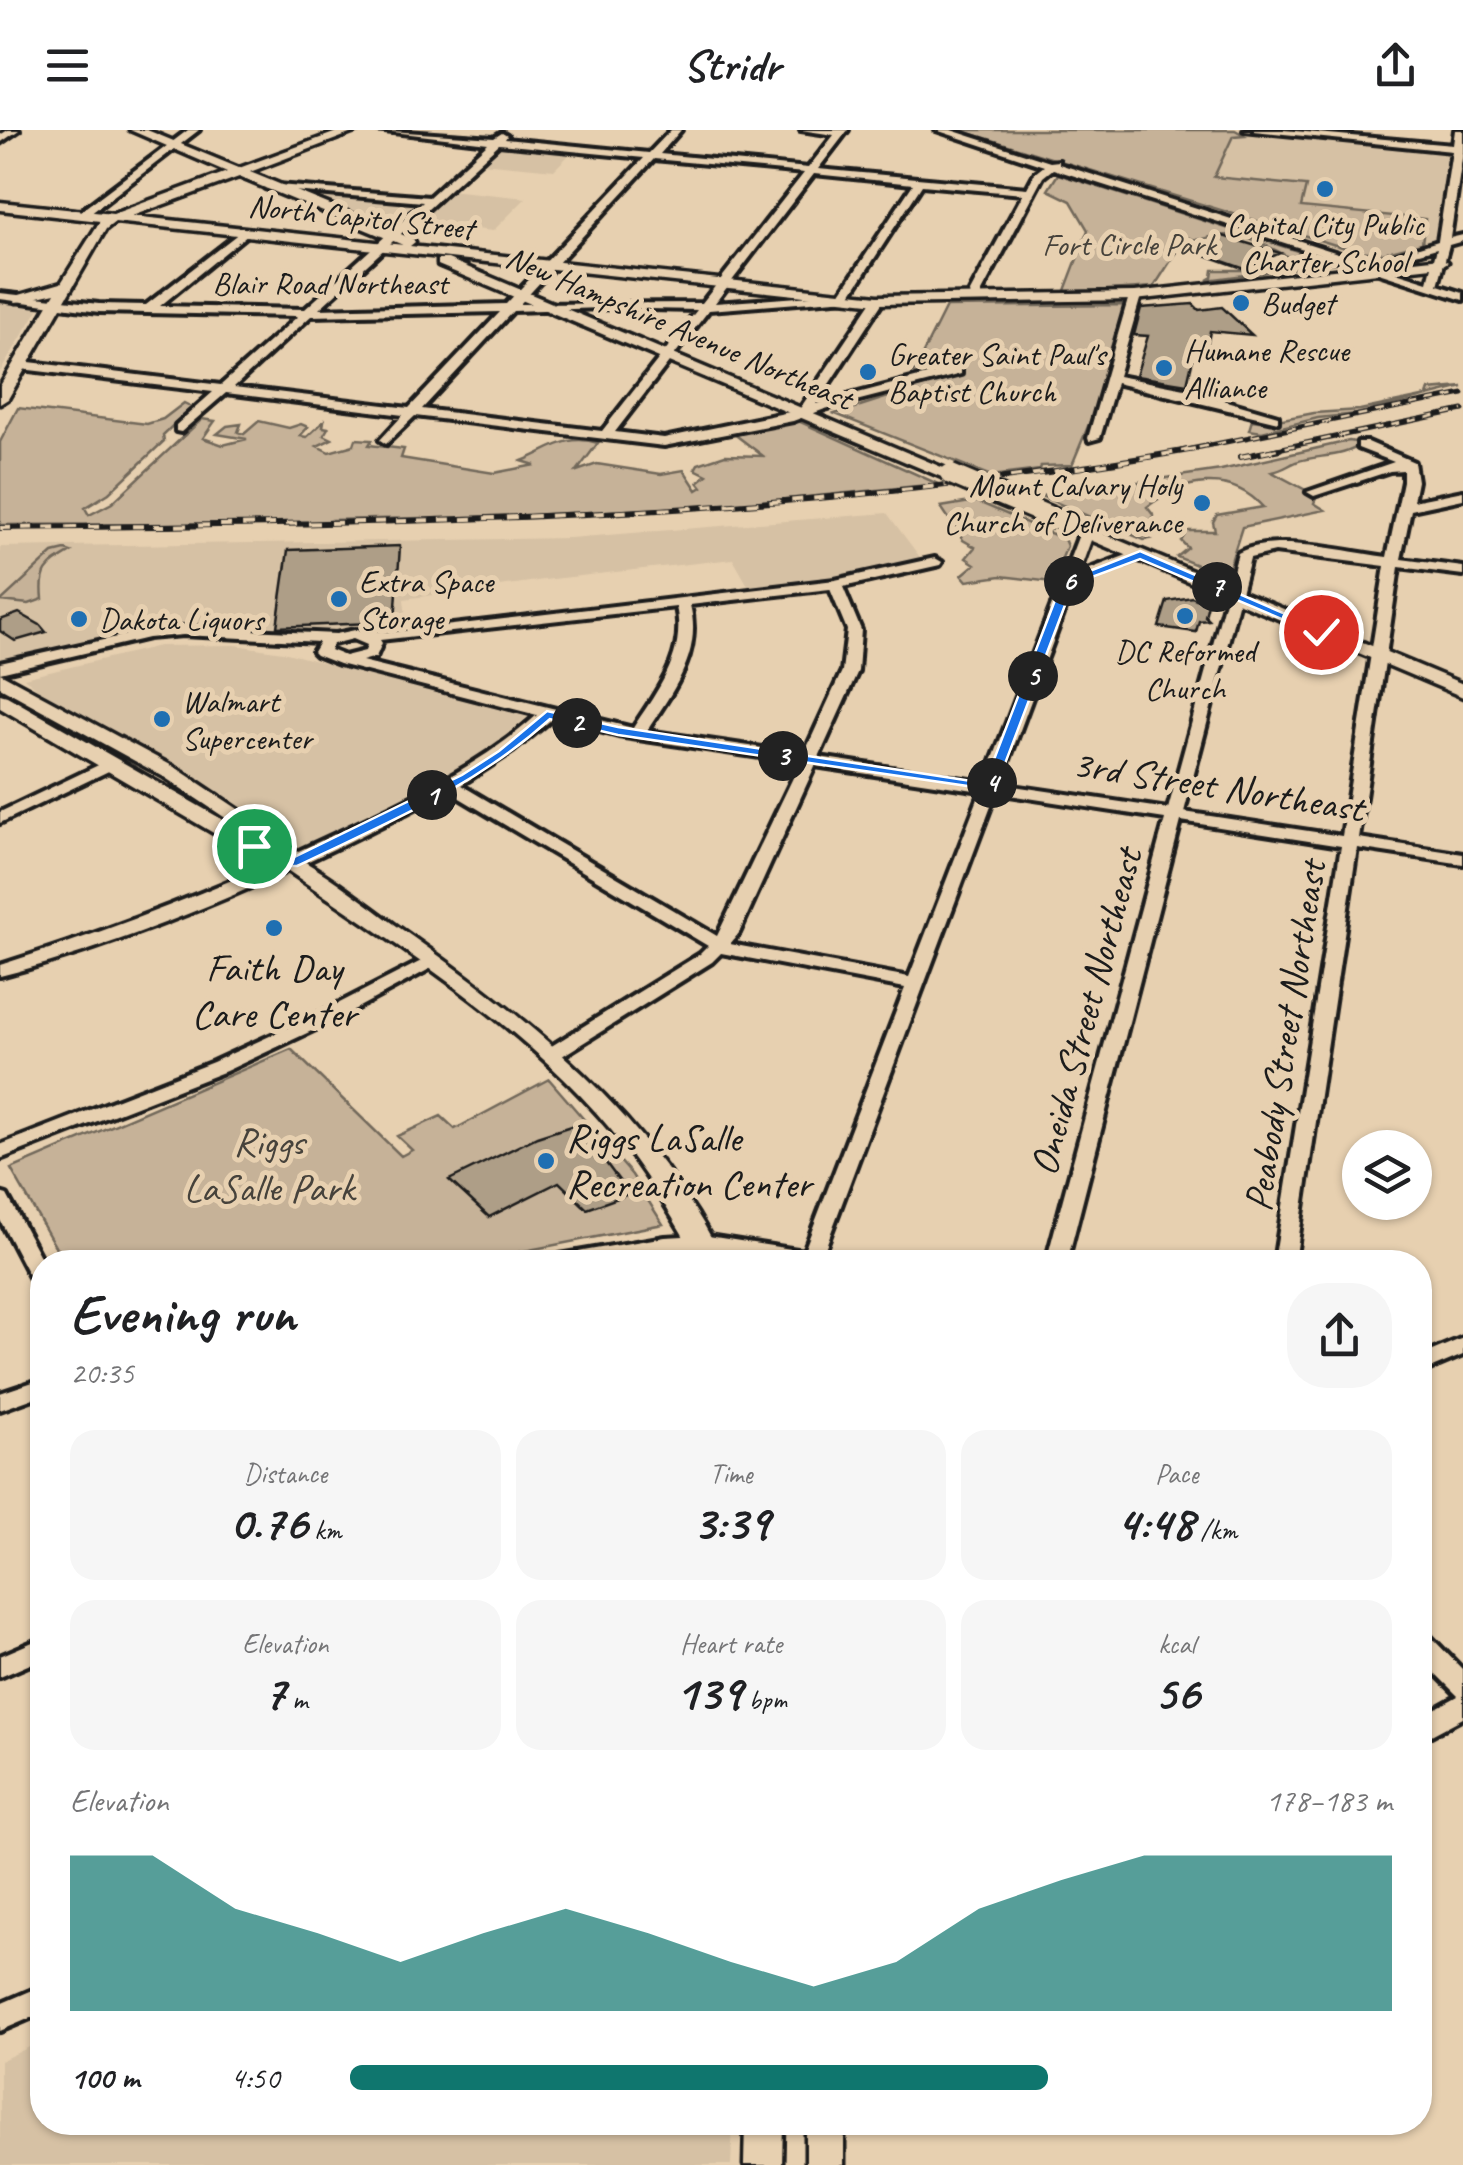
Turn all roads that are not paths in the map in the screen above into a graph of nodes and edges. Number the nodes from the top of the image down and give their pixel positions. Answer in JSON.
{"nodes":[{"id":1,"x":14,"y":130,"type":"edge"},
{"id":2,"x":136,"y":130,"type":"edge"},
{"id":3,"x":194,"y":130,"type":"edge"},
{"id":4,"x":354,"y":130,"type":"edge"},
{"id":5,"x":381,"y":130,"type":"edge"},
{"id":6,"x":509,"y":130,"type":"edge"},
{"id":7,"x":676,"y":130,"type":"edge"},
{"id":8,"x":806,"y":130,"type":"edge"},
{"id":9,"x":941,"y":130,"type":"edge"},
{"id":10,"x":950,"y":130,"type":"edge"},
{"id":11,"x":1252,"y":130,"type":"edge"},
{"id":12,"x":1460,"y":130,"type":"edge"},
{"id":13,"x":841,"y":132,"type":"edge"},
{"id":14,"x":0,"y":140,"type":"edge"},
{"id":15,"x":497,"y":141,"type":"junction"},
{"id":16,"x":173,"y":146,"type":"junction"},
{"id":17,"x":1460,"y":149,"type":"edge"},
{"id":18,"x":651,"y":156,"type":"junction"},
{"id":19,"x":1052,"y":164,"type":"junction"},
{"id":20,"x":810,"y":171,"type":"junction"},
{"id":21,"x":236,"y":172,"type":"junction"},
{"id":22,"x":919,"y":182,"type":"junction"},
{"id":23,"x":269,"y":186,"type":"junction"},
{"id":24,"x":1031,"y":192,"type":"junction"},
{"id":25,"x":297,"y":198,"type":"junction"},
{"id":26,"x":431,"y":200,"type":"junction"},
{"id":27,"x":0,"y":206,"type":"edge"},
{"id":28,"x":31,"y":209,"type":"junction"},
{"id":29,"x":86,"y":212,"type":"junction"},
{"id":30,"x":112,"y":218,"type":"junction"},
{"id":31,"x":244,"y":232,"type":"junction"},
{"id":32,"x":392,"y":235,"type":"junction"},
{"id":33,"x":1463,"y":238,"type":"edge"},
{"id":34,"x":321,"y":240,"type":"junction"},
{"id":35,"x":1442,"y":244,"type":"junction"},
{"id":36,"x":380,"y":247,"type":"junction"},
{"id":37,"x":426,"y":252,"type":"junction"},
{"id":38,"x":491,"y":259,"type":"junction"},
{"id":39,"x":1460,"y":260,"type":"dead end"},
{"id":40,"x":1440,"y":262,"type":"junction"},
{"id":41,"x":549,"y":265,"type":"junction"},
{"id":42,"x":1382,"y":268,"type":"junction"},
{"id":43,"x":724,"y":284,"type":"junction"},
{"id":44,"x":1433,"y":284,"type":"junction"},
{"id":45,"x":66,"y":286,"type":"junction"},
{"id":46,"x":506,"y":286,"type":"junction"},
{"id":47,"x":522,"y":294,"type":"junction"},
{"id":48,"x":1463,"y":294,"type":"edge"},
{"id":49,"x":844,"y":296,"type":"junction"},
{"id":50,"x":1135,"y":296,"type":"junction"},
{"id":51,"x":8,"y":297,"type":"edge"},
{"id":52,"x":878,"y":300,"type":"junction"},
{"id":53,"x":976,"y":300,"type":"junction"},
{"id":54,"x":56,"y":304,"type":"junction"},
{"id":55,"x":553,"y":307,"type":"junction"},
{"id":56,"x":705,"y":307,"type":"junction"},
{"id":57,"x":509,"y":308,"type":"junction"},
{"id":58,"x":148,"y":310,"type":"junction"},
{"id":59,"x":307,"y":313,"type":"junction"},
{"id":60,"x":668,"y":355,"type":"junction"},
{"id":61,"x":21,"y":365,"type":"junction"},
{"id":62,"x":957,"y":372,"type":"dead end"},
{"id":63,"x":1111,"y":378,"type":"junction"},
{"id":64,"x":223,"y":389,"type":"junction"},
{"id":65,"x":1,"y":401,"type":"edge"},
{"id":66,"x":411,"y":412,"type":"junction"},
{"id":67,"x":804,"y":412,"type":"junction"},
{"id":68,"x":1273,"y":419,"type":"dead end"},
{"id":69,"x":182,"y":428,"type":"dead end"},
{"id":70,"x":605,"y":436,"type":"junction"},
{"id":71,"x":1094,"y":438,"type":"dead end"},
{"id":72,"x":386,"y":440,"type":"dead end"},
{"id":73,"x":1363,"y":446,"type":"dead end"},
{"id":74,"x":1409,"y":465,"type":"junction"},
{"id":75,"x":1314,"y":492,"type":"dead end"},
{"id":76,"x":1463,"y":496,"type":"edge"},
{"id":77,"x":1404,"y":507,"type":"junction"},
{"id":78,"x":1087,"y":532,"type":"junction"},
{"id":79,"x":1140,"y":554,"type":"junction"},
{"id":80,"x":935,"y":562,"type":"dead end"},
{"id":81,"x":1393,"y":562,"type":"junction"},
{"id":82,"x":1463,"y":572,"type":"edge"},
{"id":83,"x":1068,"y":582,"type":"junction"},
{"id":84,"x":835,"y":584,"type":"junction"},
{"id":85,"x":1232,"y":594,"type":"junction"},
{"id":86,"x":682,"y":602,"type":"junction"},
{"id":87,"x":362,"y":635,"type":"junction"},
{"id":88,"x":393,"y":636,"type":"junction"},
{"id":89,"x":333,"y":638,"type":"junction"},
{"id":90,"x":321,"y":652,"type":"junction"},
{"id":91,"x":374,"y":656,"type":"junction"},
{"id":92,"x":1379,"y":656,"type":"junction"},
{"id":93,"x":0,"y":668,"type":"edge"},
{"id":94,"x":0,"y":678,"type":"edge"},
{"id":95,"x":1463,"y":692,"type":"edge"},
{"id":96,"x":0,"y":700,"type":"edge"},
{"id":97,"x":547,"y":715,"type":"junction"},
{"id":98,"x":638,"y":734,"type":"junction"},
{"id":99,"x":808,"y":760,"type":"junction"},
{"id":100,"x":111,"y":764,"type":"junction"},
{"id":101,"x":451,"y":786,"type":"junction"},
{"id":102,"x":990,"y":788,"type":"junction"},
{"id":103,"x":1174,"y":815,"type":"junction"},
{"id":104,"x":0,"y":818,"type":"edge"},
{"id":105,"x":1350,"y":842,"type":"junction"},
{"id":106,"x":1463,"y":859,"type":"edge"},
{"id":107,"x":292,"y":864,"type":"junction"},
{"id":108,"x":720,"y":946,"type":"junction"},
{"id":109,"x":431,"y":961,"type":"junction"},
{"id":110,"x":0,"y":971,"type":"edge"},
{"id":111,"x":916,"y":984,"type":"junction"},
{"id":112,"x":552,"y":1054,"type":"junction"},
{"id":113,"x":0,"y":1152,"type":"edge"},
{"id":114,"x":0,"y":1200,"type":"edge"},
{"id":115,"x":630,"y":1250,"type":"edge"},
{"id":116,"x":696,"y":1250,"type":"edge"},
{"id":117,"x":705,"y":1250,"type":"edge"},
{"id":118,"x":820,"y":1250,"type":"edge"},
{"id":119,"x":1059,"y":1250,"type":"edge"},
{"id":120,"x":1287,"y":1250,"type":"edge"},
{"id":121,"x":30,"y":1257,"type":"edge"},
{"id":122,"x":1463,"y":1346,"type":"edge"},
{"id":123,"x":1432,"y":1360,"type":"edge"},
{"id":124,"x":30,"y":1391,"type":"edge"},
{"id":125,"x":0,"y":1402,"type":"edge"},
{"id":126,"x":30,"y":1653,"type":"edge"},
{"id":127,"x":1432,"y":1655,"type":"edge"},
{"id":128,"x":0,"y":1667,"type":"edge"},
{"id":129,"x":1463,"y":1687,"type":"edge"},
{"id":130,"x":1463,"y":1705,"type":"edge"},
{"id":131,"x":1432,"y":1723,"type":"edge"},
{"id":132,"x":30,"y":2004,"type":"edge"},
{"id":133,"x":0,"y":2018,"type":"edge"},
{"id":134,"x":764,"y":2135,"type":"edge"},
{"id":135,"x":824,"y":2135,"type":"edge"},
{"id":136,"x":763,"y":2165,"type":"edge"},
{"id":137,"x":824,"y":2165,"type":"edge"}],
"edges":[{"from":1,"to":14,"type":"street"},
{"from":2,"to":16,"type":"main road"},
{"from":3,"to":16,"type":"street"},
{"from":4,"to":21,"type":"main road"},
{"from":5,"to":15,"type":"street"},
{"from":6,"to":15,"type":"street"},
{"from":7,"to":18,"type":"street"},
{"from":8,"to":13,"type":"street"},
{"from":9,"to":19,"type":"street"},
{"from":10,"to":19,"type":"street"},
{"from":11,"to":17,"type":"street"},
{"from":12,"to":17,"type":"street"},
{"from":13,"to":20,"type":"street"},
{"from":15,"to":18,"type":"street"},
{"from":15,"to":26,"type":"street"},
{"from":16,"to":21,"type":"main road"},
{"from":16,"to":29,"type":"street"},
{"from":17,"to":35,"type":"street"},
{"from":18,"to":20,"type":"street"},
{"from":18,"to":41,"type":"street"},
{"from":19,"to":24,"type":"street"},
{"from":19,"to":42,"type":"street"},
{"from":20,"to":22,"type":"street"},
{"from":20,"to":43,"type":"street"},
{"from":21,"to":23,"type":"main road"},
{"from":21,"to":30,"type":"main road"},
{"from":22,"to":24,"type":"street"},
{"from":22,"to":49,"type":"street"},
{"from":23,"to":25,"type":"main road"},
{"from":23,"to":26,"type":"street"},
{"from":24,"to":53,"type":"street"},
{"from":25,"to":32,"type":"main road"},
{"from":25,"to":34,"type":"main road"},
{"from":26,"to":32,"type":"street"},
{"from":27,"to":28,"type":"main road"},
{"from":28,"to":29,"type":"main road"},
{"from":28,"to":30,"type":"main road"},
{"from":29,"to":30,"type":"main road"},
{"from":30,"to":31,"type":"main road","name":"North Capitol Street"},
{"from":30,"to":45,"type":"main road"},
{"from":31,"to":34,"type":"main road","name":"North Capitol Street"},
{"from":31,"to":58,"type":"street"},
{"from":32,"to":36,"type":"street"},
{"from":32,"to":37,"type":"main road"},
{"from":33,"to":35,"type":"street"},
{"from":34,"to":36,"type":"main road","name":"North Capitol Street"},
{"from":35,"to":40,"type":"street"},
{"from":35,"to":42,"type":"street"},
{"from":36,"to":37,"type":"main road","name":"North Capitol Street"},
{"from":36,"to":59,"type":"street"},
{"from":37,"to":38,"type":"main road","name":"North Capitol Street"},
{"from":37,"to":46,"type":"main road","name":"New Hampshire Avenue Northeast"},
{"from":38,"to":41,"type":"main road","name":"North Capitol Street"},
{"from":38,"to":46,"type":"main road"},
{"from":39,"to":40,"type":"main road","name":"North Capitol Street"},
{"from":40,"to":42,"type":"main road","name":"North Capitol Street"},
{"from":40,"to":44,"type":"street"},
{"from":41,"to":43,"type":"main road","name":"North Capitol Street"},
{"from":41,"to":47,"type":"street"},
{"from":42,"to":44,"type":"street"},
{"from":42,"to":50,"type":"main road","name":"North Capitol Street"},
{"from":43,"to":49,"type":"main road","name":"North Capitol Street"},
{"from":43,"to":56,"type":"street"},
{"from":44,"to":48,"type":"street"},
{"from":45,"to":51,"type":"main road"},
{"from":45,"to":54,"type":"main road"},
{"from":46,"to":47,"type":"main road","name":"New Hampshire Avenue Northeast"},
{"from":47,"to":55,"type":"main road","name":"New Hampshire Avenue Northeast"},
{"from":47,"to":57,"type":"street"},
{"from":49,"to":52,"type":"main road","name":"North Capitol Street"},
{"from":49,"to":56,"type":"street","name":"Blair Road Northeast"},
{"from":50,"to":53,"type":"main road","name":"North Capitol Street"},
{"from":50,"to":63,"type":"street"},
{"from":51,"to":54,"type":"street","name":"Blair Road Northeast"},
{"from":52,"to":53,"type":"main road","name":"North Capitol Street"},
{"from":52,"to":67,"type":"street"},
{"from":54,"to":58,"type":"street","name":"Blair Road Northeast"},
{"from":54,"to":61,"type":"main road"},
{"from":55,"to":56,"type":"street","name":"Blair Road Northeast"},
{"from":55,"to":57,"type":"street","name":"Blair Road Northeast"},
{"from":55,"to":60,"type":"main road","name":"New Hampshire Avenue Northeast"},
{"from":56,"to":60,"type":"street"},
{"from":57,"to":59,"type":"street","name":"Blair Road Northeast"},
{"from":57,"to":66,"type":"street"},
{"from":58,"to":59,"type":"street","name":"Blair Road Northeast"},
{"from":59,"to":64,"type":"street"},
{"from":60,"to":67,"type":"main road","name":"New Hampshire Avenue Northeast"},
{"from":60,"to":70,"type":"street"},
{"from":61,"to":64,"type":"street"},
{"from":61,"to":65,"type":"main road"},
{"from":62,"to":67,"type":"street"},
{"from":63,"to":68,"type":"street"},
{"from":63,"to":71,"type":"street"},
{"from":64,"to":66,"type":"street"},
{"from":64,"to":69,"type":"street"},
{"from":66,"to":70,"type":"street"},
{"from":66,"to":72,"type":"street"},
{"from":67,"to":70,"type":"street"},
{"from":67,"to":78,"type":"main road","name":"New Hampshire Avenue Northeast","bridge":true},
{"from":73,"to":74,"type":"street"},
{"from":74,"to":75,"type":"street"},
{"from":74,"to":77,"type":"street","name":"Peabody Street Northeast"},
{"from":76,"to":77,"type":"street"},
{"from":77,"to":81,"type":"street","name":"Peabody Street Northeast"},
{"from":78,"to":79,"type":"main road","name":"New Hampshire Avenue Northeast"},
{"from":78,"to":83,"type":"street"},
{"from":79,"to":83,"type":"street"},
{"from":79,"to":85,"type":"main road","name":"New Hampshire Avenue Northeast"},
{"from":80,"to":84,"type":"street"},
{"from":81,"to":82,"type":"street"},
{"from":81,"to":85,"type":"street","name":"Oneida Street Northeast"},
{"from":81,"to":92,"type":"street","name":"Peabody Street Northeast"},
{"from":83,"to":102,"type":"street"},
{"from":84,"to":86,"type":"street"},
{"from":84,"to":99,"type":"street"},
{"from":85,"to":92,"type":"main road","name":"New Hampshire Avenue Northeast"},
{"from":85,"to":103,"type":"street","name":"Oneida Street Northeast"},
{"from":86,"to":88,"type":"street"},
{"from":86,"to":98,"type":"street"},
{"from":87,"to":88,"type":"street"},
{"from":87,"to":89,"type":"street"},
{"from":87,"to":91,"type":"street"},
{"from":88,"to":91,"type":"street"},
{"from":89,"to":90,"type":"street"},
{"from":89,"to":93,"type":"street"},
{"from":90,"to":91,"type":"street","name":"3rd Street Northeast"},
{"from":90,"to":94,"type":"street"},
{"from":91,"to":97,"type":"street","name":"3rd Street Northeast"},
{"from":92,"to":95,"type":"main road","name":"New Hampshire Avenue Northeast"},
{"from":92,"to":105,"type":"street","name":"Peabody Street Northeast"},
{"from":94,"to":107,"type":"main road"},
{"from":96,"to":100,"type":"main road"},
{"from":97,"to":98,"type":"street","name":"3rd Street Northeast"},
{"from":97,"to":101,"type":"street"},
{"from":98,"to":99,"type":"street","name":"3rd Street Northeast"},
{"from":99,"to":102,"type":"street","name":"3rd Street Northeast"},
{"from":99,"to":108,"type":"street"},
{"from":100,"to":104,"type":"street"},
{"from":100,"to":107,"type":"main road"},
{"from":101,"to":107,"type":"street"},
{"from":101,"to":108,"type":"street"},
{"from":102,"to":103,"type":"street","name":"3rd Street Northeast"},
{"from":102,"to":111,"type":"street"},
{"from":103,"to":105,"type":"street","name":"3rd Street Northeast"},
{"from":103,"to":119,"type":"street","name":"Oneida Street Northeast"},
{"from":105,"to":106,"type":"street","name":"3rd Street Northeast"},
{"from":105,"to":120,"type":"street","name":"Peabody Street Northeast"},
{"from":107,"to":109,"type":"main road"},
{"from":107,"to":110,"type":"street"},
{"from":108,"to":111,"type":"street"},
{"from":108,"to":112,"type":"street"},
{"from":109,"to":112,"type":"main road"},
{"from":109,"to":113,"type":"street"},
{"from":111,"to":118,"type":"street"},
{"from":112,"to":117,"type":"main road"},
{"from":114,"to":121,"type":"street"},
{"from":115,"to":116,"type":"street"},
{"from":122,"to":123,"type":"street"},
{"from":124,"to":125,"type":"street"},
{"from":126,"to":128,"type":"street"},
{"from":127,"to":129,"type":"street"},
{"from":130,"to":131,"type":"street"},
{"from":132,"to":133,"type":"street"},
{"from":134,"to":136,"type":"main road"},
{"from":135,"to":137,"type":"main road"}]}
